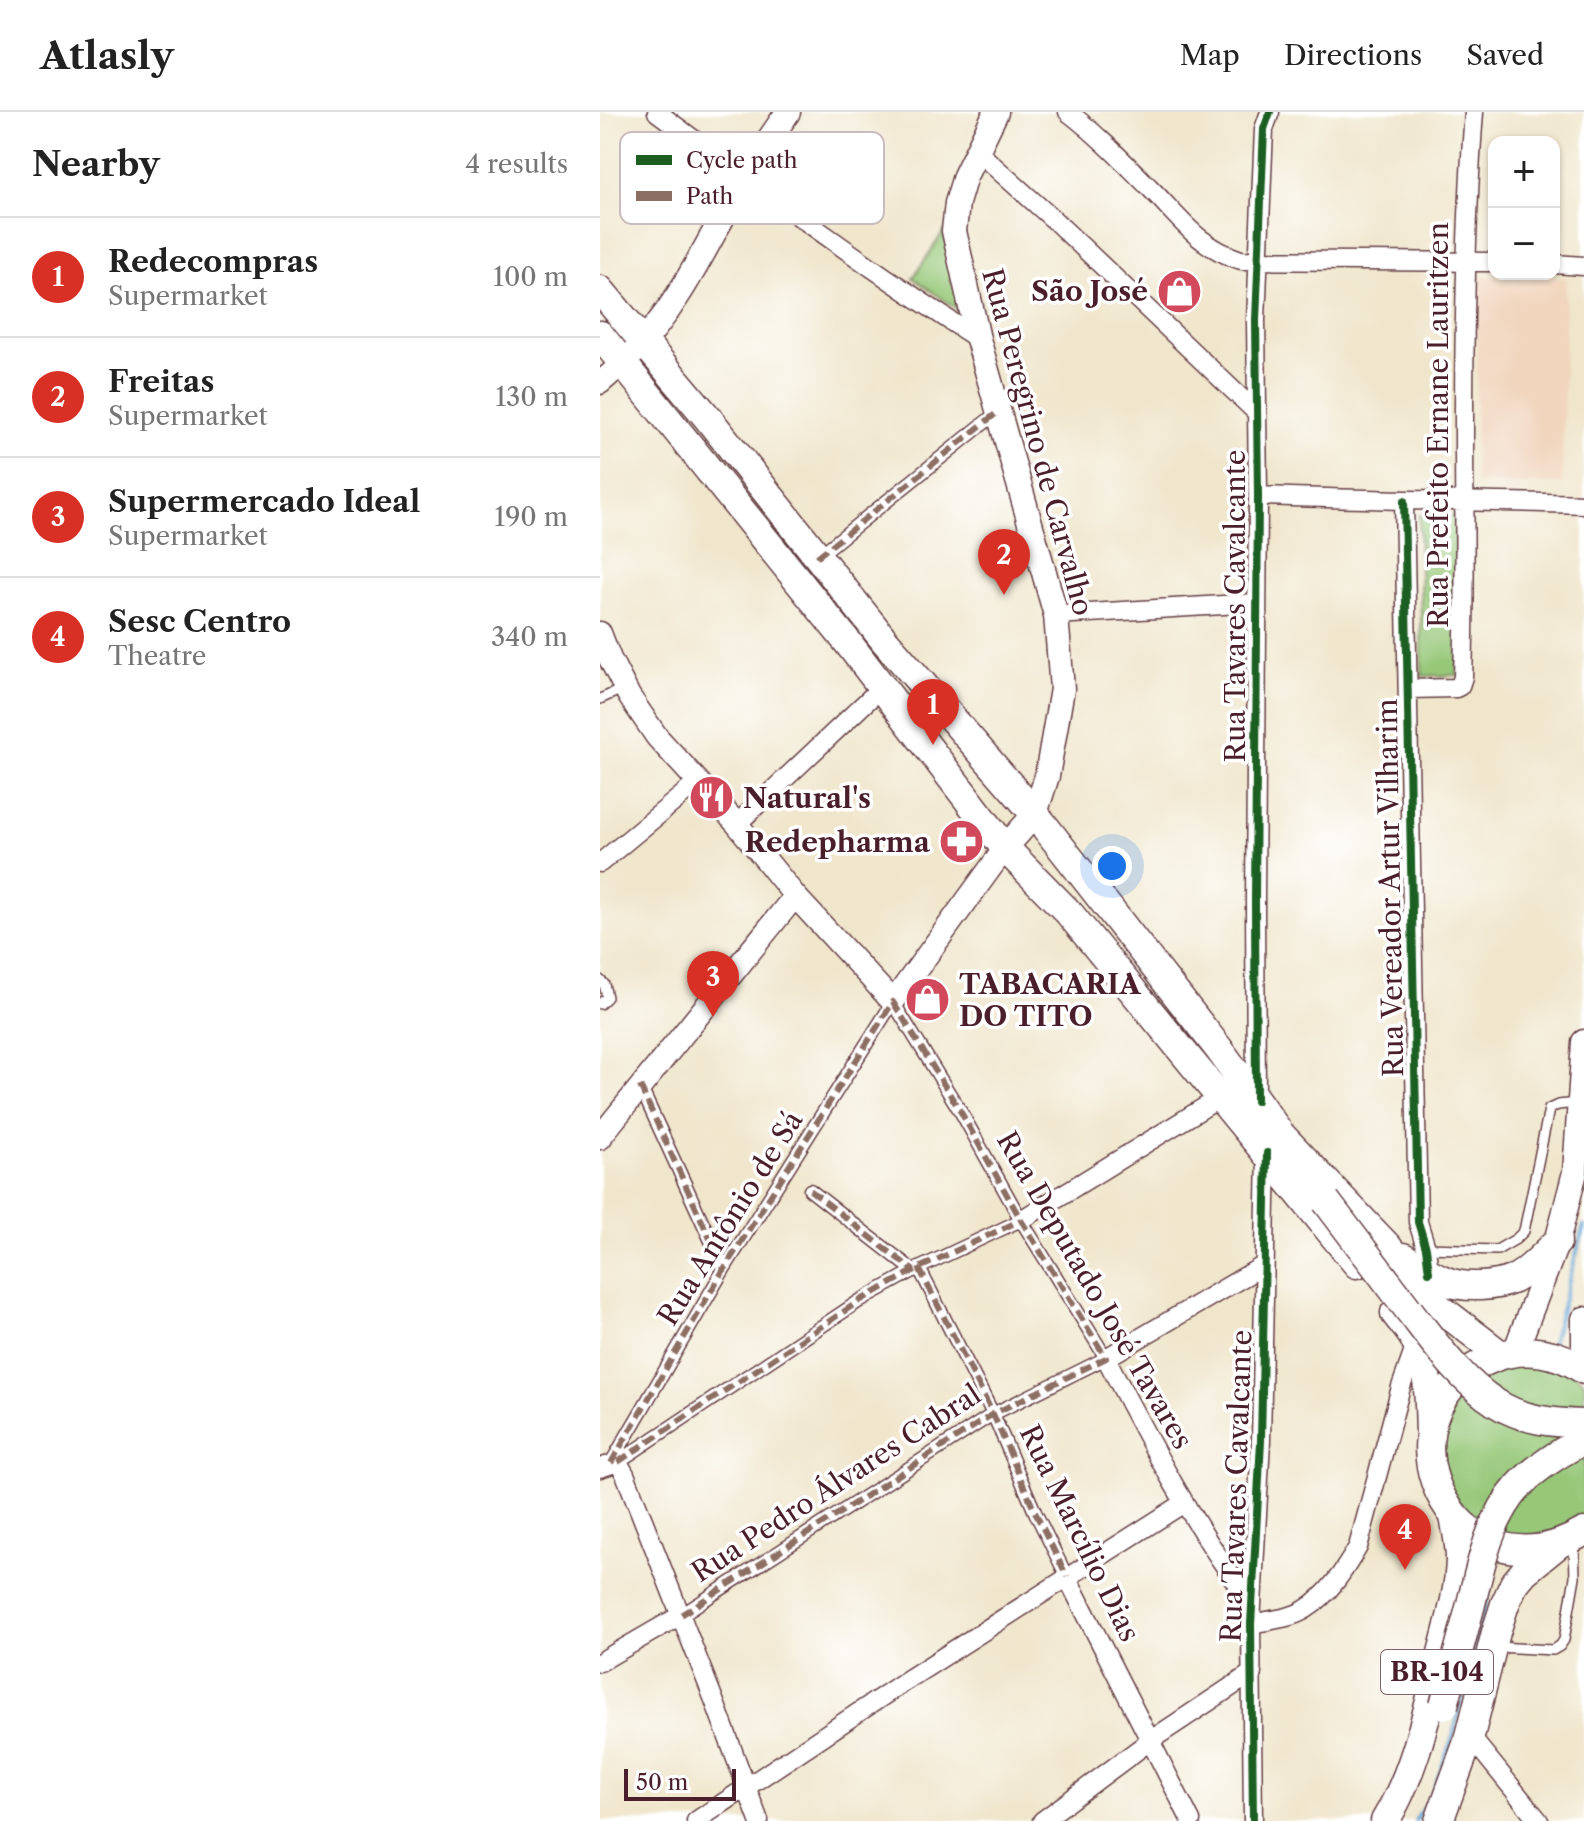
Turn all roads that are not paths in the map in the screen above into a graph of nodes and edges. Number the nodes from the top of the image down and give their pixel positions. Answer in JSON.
{"nodes":[{"id":1,"x":657,"y":112,"type":"edge"},
{"id":2,"x":788,"y":112,"type":"edge"},
{"id":3,"x":996,"y":112,"type":"edge"},
{"id":4,"x":1270,"y":112,"type":"edge"},
{"id":5,"x":1474,"y":112,"type":"edge"},
{"id":6,"x":1074,"y":114,"type":"edge"},
{"id":7,"x":684,"y":132,"type":"edge"},
{"id":8,"x":774,"y":132,"type":"edge"},
{"id":9,"x":977,"y":151,"type":"junction"},
{"id":10,"x":718,"y":224,"type":"edge"},
{"id":11,"x":810,"y":224,"type":"edge"},
{"id":12,"x":1258,"y":259,"type":"junction"},
{"id":13,"x":1466,"y":261,"type":"junction"},
{"id":14,"x":1488,"y":262,"type":"edge"},
{"id":15,"x":1560,"y":264,"type":"edge"},
{"id":16,"x":1584,"y":266,"type":"edge"},
{"id":17,"x":600,"y":290,"type":"edge"},
{"id":18,"x":600,"y":335,"type":"edge"},
{"id":19,"x":978,"y":339,"type":"junction"},
{"id":20,"x":644,"y":342,"type":"junction"},
{"id":21,"x":623,"y":363,"type":"junction"},
{"id":22,"x":600,"y":383,"type":"edge"},
{"id":23,"x":998,"y":412,"type":"junction"},
{"id":24,"x":1256,"y":412,"type":"junction"},
{"id":25,"x":1258,"y":496,"type":"junction"},
{"id":26,"x":1404,"y":501,"type":"junction"},
{"id":27,"x":1464,"y":501,"type":"junction"},
{"id":28,"x":1584,"y":504,"type":"edge"},
{"id":29,"x":817,"y":557,"type":"junction"},
{"id":30,"x":1257,"y":603,"type":"junction"},
{"id":31,"x":1056,"y":615,"type":"junction"},
{"id":32,"x":600,"y":633,"type":"edge"},
{"id":33,"x":882,"y":687,"type":"junction"},
{"id":34,"x":625,"y":688,"type":"junction"},
{"id":35,"x":1408,"y":689,"type":"junction"},
{"id":36,"x":600,"y":699,"type":"edge"},
{"id":37,"x":697,"y":783,"type":"junction"},
{"id":38,"x":1035,"y":814,"type":"junction"},
{"id":39,"x":737,"y":824,"type":"junction"},
{"id":40,"x":1005,"y":848,"type":"junction"},
{"id":41,"x":600,"y":863,"type":"edge"},
{"id":42,"x":795,"y":896,"type":"junction"},
{"id":43,"x":600,"y":980,"type":"edge"},
{"id":44,"x":893,"y":1002,"type":"junction"},
{"id":45,"x":600,"y":1004,"type":"edge"},
{"id":46,"x":1584,"y":1042,"type":"edge"},
{"id":47,"x":640,"y":1086,"type":"junction"},
{"id":48,"x":1221,"y":1097,"type":"junction"},
{"id":49,"x":1256,"y":1101,"type":"junction"},
{"id":50,"x":1580,"y":1103,"type":"junction"},
{"id":51,"x":600,"y":1137,"type":"edge"},
{"id":52,"x":1274,"y":1144,"type":"junction"},
{"id":53,"x":810,"y":1190,"type":"dead end"},
{"id":54,"x":1021,"y":1220,"type":"junction"},
{"id":55,"x":1418,"y":1222,"type":"junction"},
{"id":56,"x":1557,"y":1242,"type":"junction"},
{"id":57,"x":1392,"y":1251,"type":"junction"},
{"id":58,"x":1427,"y":1260,"type":"junction"},
{"id":59,"x":1264,"y":1265,"type":"junction"},
{"id":60,"x":724,"y":1269,"type":"junction"},
{"id":61,"x":916,"y":1270,"type":"junction"},
{"id":62,"x":1584,"y":1319,"type":"edge"},
{"id":63,"x":1417,"y":1342,"type":"junction"},
{"id":64,"x":1584,"y":1349,"type":"edge"},
{"id":65,"x":1508,"y":1354,"type":"junction"},
{"id":66,"x":1106,"y":1358,"type":"junction"},
{"id":67,"x":1584,"y":1370,"type":"edge"},
{"id":68,"x":993,"y":1414,"type":"junction"},
{"id":69,"x":1584,"y":1424,"type":"edge"},
{"id":70,"x":1430,"y":1435,"type":"junction"},
{"id":71,"x":1584,"y":1440,"type":"edge"},
{"id":72,"x":610,"y":1464,"type":"edge"},
{"id":73,"x":1184,"y":1503,"type":"junction"},
{"id":74,"x":1454,"y":1517,"type":"junction"},
{"id":75,"x":1573,"y":1542,"type":"edge"},
{"id":76,"x":1067,"y":1577,"type":"junction"},
{"id":77,"x":1252,"y":1604,"type":"junction"},
{"id":78,"x":681,"y":1615,"type":"junction"},
{"id":79,"x":1251,"y":1624,"type":"junction"},
{"id":80,"x":1492,"y":1647,"type":"junction"},
{"id":81,"x":600,"y":1662,"type":"edge"},
{"id":82,"x":1252,"y":1673,"type":"junction"},
{"id":83,"x":1470,"y":1736,"type":"junction"},
{"id":84,"x":1151,"y":1740,"type":"junction"},
{"id":85,"x":746,"y":1787,"type":"junction"},
{"id":86,"x":1389,"y":1815,"type":"edge"},
{"id":87,"x":696,"y":1821,"type":"edge"},
{"id":88,"x":759,"y":1821,"type":"edge"},
{"id":89,"x":1042,"y":1821,"type":"edge"},
{"id":90,"x":1191,"y":1821,"type":"edge"},
{"id":91,"x":1253,"y":1821,"type":"edge"},
{"id":92,"x":1439,"y":1821,"type":"edge"},
{"id":93,"x":1539,"y":1821,"type":"edge"}],
"edges":[{"from":1,"to":7,"type":"street"},
{"from":2,"to":8,"type":"main road"},
{"from":3,"to":9,"type":"main road"},
{"from":4,"to":12,"type":"street","name":"Rua Tavares Cavalcante"},
{"from":5,"to":13,"type":"street","name":"Rua Prefeito Ernane Lauritzen"},
{"from":6,"to":12,"type":"street"},
{"from":9,"to":19,"type":"main road","name":"Rua Peregrino de Carvalho"},
{"from":9,"to":24,"type":"street"},
{"from":10,"to":20,"type":"main road"},
{"from":11,"to":19,"type":"street"},
{"from":12,"to":13,"type":"street"},
{"from":12,"to":24,"type":"street","name":"Rua Tavares Cavalcante"},
{"from":13,"to":14,"type":"street"},
{"from":13,"to":27,"type":"street","name":"Rua Prefeito Ernane Lauritzen"},
{"from":15,"to":16,"type":"street"},
{"from":17,"to":20,"type":"main road"},
{"from":18,"to":21,"type":"main road"},
{"from":19,"to":23,"type":"main road","name":"Rua Peregrino de Carvalho"},
{"from":20,"to":21,"type":"main road"},
{"from":20,"to":29,"type":"main road"},
{"from":21,"to":22,"type":"street"},
{"from":21,"to":33,"type":"main road"},
{"from":23,"to":29,"type":"street"},
{"from":23,"to":31,"type":"main road","name":"Rua Peregrino de Carvalho"},
{"from":24,"to":25,"type":"street","name":"Rua Tavares Cavalcante"},
{"from":25,"to":26,"type":"street"},
{"from":25,"to":30,"type":"street","name":"Rua Tavares Cavalcante"},
{"from":26,"to":27,"type":"street"},
{"from":26,"to":35,"type":"street","name":"Rua Vereador Artur Vilharim"},
{"from":27,"to":28,"type":"street"},
{"from":27,"to":35,"type":"street","name":"Rua Prefeito Ernane Lauritzen"},
{"from":29,"to":38,"type":"main road"},
{"from":30,"to":31,"type":"street"},
{"from":30,"to":49,"type":"street","name":"Rua Tavares Cavalcante"},
{"from":31,"to":38,"type":"main road","name":"Rua Peregrino de Carvalho"},
{"from":32,"to":34,"type":"street"},
{"from":33,"to":39,"type":"street"},
{"from":33,"to":40,"type":"main road"},
{"from":34,"to":36,"type":"lane"},
{"from":34,"to":37,"type":"street"},
{"from":35,"to":55,"type":"street","name":"Rua Vereador Artur Vilharim"},
{"from":37,"to":39,"type":"street"},
{"from":37,"to":41,"type":"street"},
{"from":38,"to":40,"type":"main road","name":"Rua Peregrino de Carvalho"},
{"from":38,"to":49,"type":"main road"},
{"from":39,"to":42,"type":"street"},
{"from":40,"to":44,"type":"street","name":"Rua Peregrino de Carvalho"},
{"from":40,"to":48,"type":"main road"},
{"from":42,"to":44,"type":"street"},
{"from":42,"to":47,"type":"street"},
{"from":43,"to":45,"type":"lane"},
{"from":44,"to":54,"type":"street","name":"Rua Deputado José Tavares"},
{"from":44,"to":60,"type":"street","name":"Rua Antônio de Sá"},
{"from":46,"to":50,"type":"main road"},
{"from":47,"to":51,"type":"street"},
{"from":47,"to":60,"type":"street"},
{"from":48,"to":52,"type":"main road"},
{"from":48,"to":54,"type":"street"},
{"from":49,"to":52,"type":"main road"},
{"from":50,"to":56,"type":"main road"},
{"from":50,"to":58,"type":"lane"},
{"from":52,"to":57,"type":"main road"},
{"from":52,"to":59,"type":"street","name":"Rua Tavares Cavalcante"},
{"from":52,"to":63,"type":"main road"},
{"from":52,"to":69,"type":"main road","bridge":true},
{"from":53,"to":61,"type":"street"},
{"from":54,"to":61,"type":"street"},
{"from":54,"to":66,"type":"street","name":"Rua Deputado José Tavares"},
{"from":55,"to":57,"type":"street"},
{"from":55,"to":58,"type":"street","name":"Rua Vereador Artur Vilharim"},
{"from":56,"to":58,"type":"main road"},
{"from":56,"to":65,"type":"main road"},
{"from":57,"to":58,"type":"main road"},
{"from":57,"to":65,"type":"main road"},
{"from":59,"to":66,"type":"street"},
{"from":59,"to":77,"type":"street","name":"Rua Tavares Cavalcante"},
{"from":60,"to":72,"type":"street","name":"Rua Antônio de Sá"},
{"from":61,"to":68,"type":"street","name":"Rua Marcílio Dias"},
{"from":61,"to":72,"type":"street"},
{"from":62,"to":64,"type":"main road"},
{"from":63,"to":70,"type":"main road"},
{"from":63,"to":79,"type":"street"},
{"from":65,"to":67,"type":"main road"},
{"from":65,"to":70,"type":"main road","number":"BR-104"},
{"from":66,"to":68,"type":"street","name":"Rua Pedro Álvares Cabral"},
{"from":66,"to":73,"type":"street","name":"Rua Deputado José Tavares"},
{"from":68,"to":76,"type":"street","name":"Rua Marcílio Dias"},
{"from":68,"to":78,"type":"street","name":"Rua Pedro Álvares Cabral"},
{"from":70,"to":74,"type":"main road","number":"BR-104"},
{"from":71,"to":86,"type":"main road","bridge":true},
{"from":72,"to":78,"type":"street"},
{"from":73,"to":76,"type":"street"},
{"from":73,"to":77,"type":"street","name":"Rua Deputado José Tavares"},
{"from":74,"to":75,"type":"main road","number":"BR-104"},
{"from":74,"to":86,"type":"main road","number":"BR-104"},
{"from":75,"to":80,"type":"main road","number":"BR-104"},
{"from":75,"to":80,"type":"lane"},
{"from":76,"to":84,"type":"street","name":"Rua Marcílio Dias"},
{"from":76,"to":85,"type":"street"},
{"from":77,"to":79,"type":"street","name":"Rua Tavares Cavalcante"},
{"from":78,"to":81,"type":"street","name":"Rua Pedro Álvares Cabral"},
{"from":78,"to":85,"type":"street"},
{"from":79,"to":82,"type":"street","name":"Rua Tavares Cavalcante"},
{"from":80,"to":83,"type":"main road","number":"BR-104"},
{"from":82,"to":84,"type":"street"},
{"from":82,"to":91,"type":"street","name":"Rua Tavares Cavalcante"},
{"from":83,"to":92,"type":"main road","number":"BR-104"},
{"from":83,"to":93,"type":"street"},
{"from":84,"to":89,"type":"street"},
{"from":84,"to":90,"type":"street","name":"Rua Marcílio Dias"},
{"from":85,"to":87,"type":"street"},
{"from":85,"to":88,"type":"street"}]}
